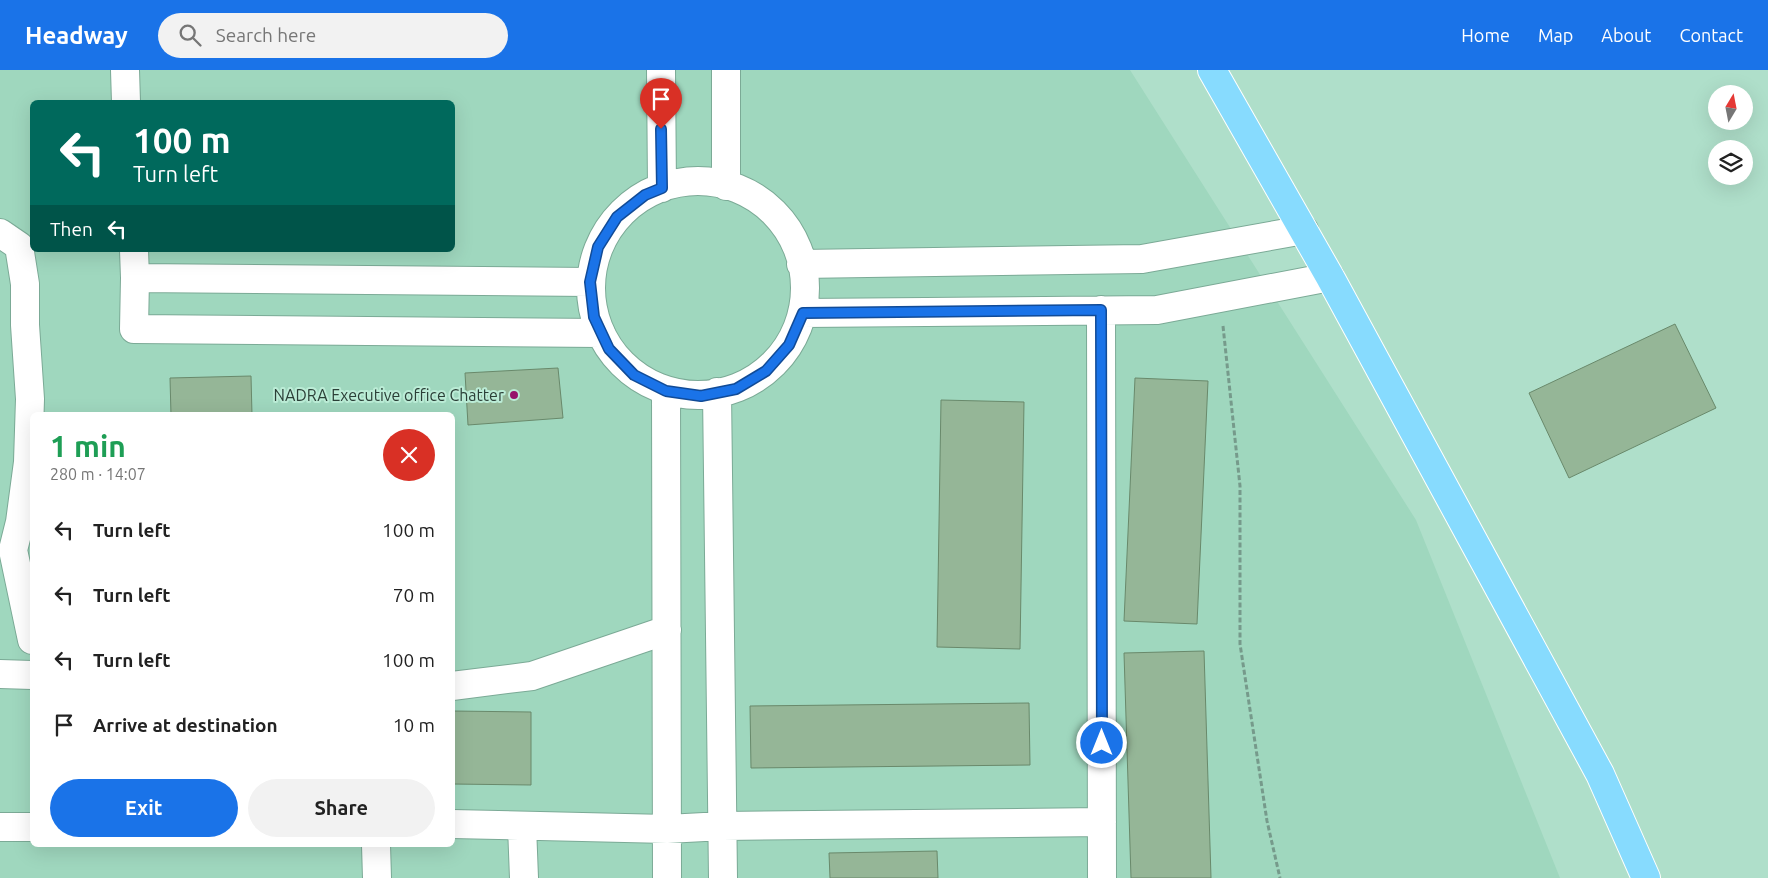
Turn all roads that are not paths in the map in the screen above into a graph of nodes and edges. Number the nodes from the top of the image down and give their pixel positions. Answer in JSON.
{"nodes":[{"id":1,"x":125,"y":70,"type":"edge"},
{"id":2,"x":661,"y":70,"type":"edge"},
{"id":3,"x":726,"y":70,"type":"edge"},
{"id":4,"x":1212,"y":70,"type":"edge"},
{"id":5,"x":126,"y":100,"type":"edge"},
{"id":6,"x":726,"y":186,"type":"junction"},
{"id":7,"x":662,"y":188,"type":"junction"},
{"id":8,"x":1304,"y":230,"type":"junction"},
{"id":9,"x":0,"y":233,"type":"edge"},
{"id":10,"x":134,"y":252,"type":"edge"},
{"id":11,"x":801,"y":264,"type":"junction"},
{"id":12,"x":1330,"y":277,"type":"junction"},
{"id":13,"x":136,"y":278,"type":"junction"},
{"id":14,"x":590,"y":282,"type":"junction"},
{"id":15,"x":1101,"y":310,"type":"junction"},
{"id":16,"x":803,"y":313,"type":"junction"},
{"id":17,"x":601,"y":332,"type":"junction"},
{"id":18,"x":666,"y":391,"type":"junction"},
{"id":19,"x":717,"y":392,"type":"junction"},
{"id":20,"x":666,"y":630,"type":"junction"},
{"id":21,"x":30,"y":631,"type":"edge"},
{"id":22,"x":0,"y":674,"type":"edge"},
{"id":23,"x":30,"y":675,"type":"edge"},
{"id":24,"x":455,"y":686,"type":"edge"},
{"id":25,"x":1102,"y":822,"type":"junction"},
{"id":26,"x":455,"y":824,"type":"edge"},
{"id":27,"x":30,"y":826,"type":"edge"},
{"id":28,"x":522,"y":826,"type":"junction"},
{"id":29,"x":723,"y":826,"type":"junction"},
{"id":30,"x":0,"y":827,"type":"edge"},
{"id":31,"x":667,"y":829,"type":"junction"},
{"id":32,"x":376,"y":847,"type":"edge"},
{"id":33,"x":377,"y":878,"type":"edge"},
{"id":34,"x":524,"y":878,"type":"edge"},
{"id":35,"x":667,"y":878,"type":"edge"},
{"id":36,"x":723,"y":878,"type":"edge"},
{"id":37,"x":1102,"y":878,"type":"edge"},
{"id":38,"x":1646,"y":878,"type":"edge"}],
"edges":[{"from":1,"to":5,"type":"street"},
{"from":2,"to":7,"type":"street"},
{"from":3,"to":6,"type":"street"},
{"from":4,"to":8,"type":"highway"},
{"from":6,"to":7,"type":"street"},
{"from":6,"to":11,"type":"street"},
{"from":7,"to":14,"type":"street"},
{"from":8,"to":11,"type":"street"},
{"from":8,"to":12,"type":"highway"},
{"from":9,"to":21,"type":"street"},
{"from":10,"to":13,"type":"street"},
{"from":11,"to":16,"type":"street"},
{"from":12,"to":15,"type":"street"},
{"from":12,"to":38,"type":"highway"},
{"from":13,"to":14,"type":"street"},
{"from":13,"to":17,"type":"street"},
{"from":14,"to":17,"type":"street"},
{"from":15,"to":16,"type":"street"},
{"from":15,"to":25,"type":"street"},
{"from":16,"to":19,"type":"street"},
{"from":17,"to":18,"type":"street"},
{"from":18,"to":19,"type":"street"},
{"from":18,"to":20,"type":"street"},
{"from":19,"to":29,"type":"street"},
{"from":20,"to":24,"type":"street"},
{"from":20,"to":31,"type":"street"},
{"from":22,"to":23,"type":"street"},
{"from":25,"to":29,"type":"street"},
{"from":25,"to":37,"type":"street"},
{"from":26,"to":28,"type":"street"},
{"from":27,"to":30,"type":"street"},
{"from":28,"to":31,"type":"street"},
{"from":28,"to":34,"type":"street"},
{"from":29,"to":31,"type":"street"},
{"from":29,"to":36,"type":"street"},
{"from":31,"to":35,"type":"street"},
{"from":32,"to":33,"type":"street"}]}
